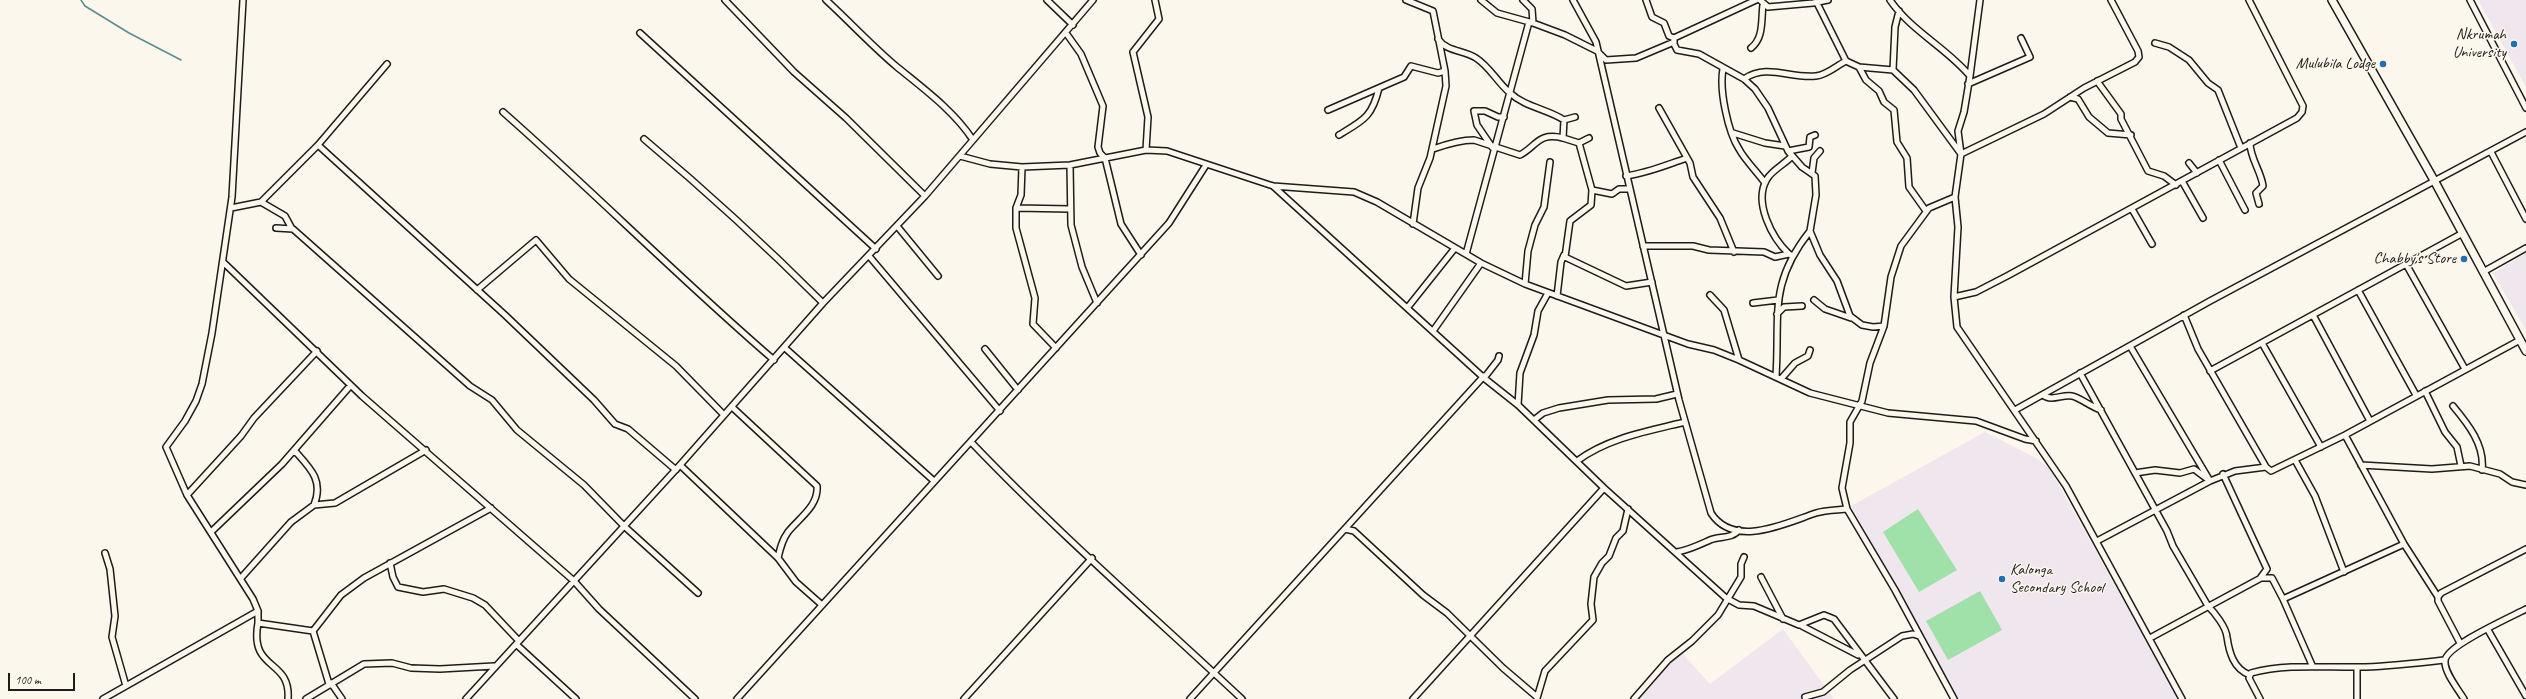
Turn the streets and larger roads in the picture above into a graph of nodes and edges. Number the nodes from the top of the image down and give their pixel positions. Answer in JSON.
{"nodes":[{"id":1,"x":243,"y":0,"type":"edge"},
{"id":2,"x":725,"y":0,"type":"edge"},
{"id":3,"x":826,"y":0,"type":"edge"},
{"id":4,"x":1047,"y":0,"type":"edge"},
{"id":5,"x":1093,"y":0,"type":"edge"},
{"id":6,"x":1155,"y":0,"type":"edge"},
{"id":7,"x":1406,"y":0,"type":"edge"},
{"id":8,"x":1481,"y":0,"type":"edge"},
{"id":9,"x":1523,"y":0,"type":"edge"},
{"id":10,"x":1573,"y":0,"type":"edge"},
{"id":11,"x":1646,"y":0,"type":"edge"},
{"id":12,"x":1756,"y":0,"type":"edge"},
{"id":13,"x":1828,"y":0,"type":"edge"},
{"id":14,"x":1890,"y":0,"type":"edge"},
{"id":15,"x":1980,"y":0,"type":"edge"},
{"id":16,"x":2111,"y":0,"type":"edge"},
{"id":17,"x":2248,"y":0,"type":"edge"},
{"id":18,"x":2332,"y":0,"type":"edge"},
{"id":19,"x":2470,"y":0,"type":"edge"},
{"id":20,"x":1761,"y":2,"type":"edge"},
{"id":21,"x":1817,"y":3,"type":"junction"},
{"id":22,"x":1899,"y":11,"type":"junction"},
{"id":23,"x":1531,"y":22,"type":"junction"},
{"id":24,"x":1073,"y":25,"type":"junction"},
{"id":25,"x":640,"y":33,"type":"dead end"},
{"id":26,"x":1066,"y":33,"type":"junction"},
{"id":27,"x":1438,"y":38,"type":"junction"},
{"id":28,"x":2021,"y":38,"type":"dead end"},
{"id":29,"x":1674,"y":40,"type":"junction"},
{"id":30,"x":2154,"y":43,"type":"dead end"},
{"id":31,"x":1751,"y":48,"type":"dead end"},
{"id":32,"x":1597,"y":51,"type":"junction"},
{"id":33,"x":1846,"y":61,"type":"junction"},
{"id":34,"x":387,"y":64,"type":"dead end"},
{"id":35,"x":1859,"y":68,"type":"junction"},
{"id":36,"x":1723,"y":69,"type":"junction"},
{"id":37,"x":1893,"y":70,"type":"junction"},
{"id":38,"x":1446,"y":71,"type":"junction"},
{"id":39,"x":1970,"y":76,"type":"junction"},
{"id":40,"x":1744,"y":79,"type":"junction"},
{"id":41,"x":2097,"y":81,"type":"junction"},
{"id":42,"x":1968,"y":84,"type":"junction"},
{"id":43,"x":1380,"y":88,"type":"junction"},
{"id":44,"x":1510,"y":94,"type":"junction"},
{"id":45,"x":2070,"y":97,"type":"junction"},
{"id":46,"x":1659,"y":108,"type":"dead end"},
{"id":47,"x":2526,"y":108,"type":"edge"},
{"id":48,"x":1328,"y":110,"type":"dead end"},
{"id":49,"x":503,"y":112,"type":"dead end"},
{"id":50,"x":1504,"y":116,"type":"junction"},
{"id":51,"x":1575,"y":117,"type":"dead end"},
{"id":52,"x":1564,"y":120,"type":"junction"},
{"id":53,"x":2526,"y":132,"type":"edge"},
{"id":54,"x":1733,"y":133,"type":"junction"},
{"id":55,"x":1339,"y":135,"type":"dead end"},
{"id":56,"x":1815,"y":135,"type":"dead end"},
{"id":57,"x":2131,"y":135,"type":"junction"},
{"id":58,"x":1563,"y":138,"type":"junction"},
{"id":59,"x":1589,"y":138,"type":"dead end"},
{"id":60,"x":644,"y":139,"type":"dead end"},
{"id":61,"x":973,"y":140,"type":"junction"},
{"id":62,"x":1579,"y":143,"type":"junction"},
{"id":63,"x":2250,"y":143,"type":"junction"},
{"id":64,"x":318,"y":145,"type":"junction"},
{"id":65,"x":1494,"y":147,"type":"junction"},
{"id":66,"x":1809,"y":147,"type":"junction"},
{"id":67,"x":2241,"y":148,"type":"junction"},
{"id":68,"x":1433,"y":149,"type":"junction"},
{"id":69,"x":1787,"y":149,"type":"junction"},
{"id":70,"x":1146,"y":150,"type":"junction"},
{"id":71,"x":2491,"y":152,"type":"junction"},
{"id":72,"x":1961,"y":154,"type":"junction"},
{"id":73,"x":960,"y":156,"type":"junction"},
{"id":74,"x":1792,"y":156,"type":"junction"},
{"id":75,"x":1105,"y":158,"type":"junction"},
{"id":76,"x":1687,"y":158,"type":"junction"},
{"id":77,"x":2219,"y":160,"type":"junction"},
{"id":78,"x":1550,"y":162,"type":"dead end"},
{"id":79,"x":2189,"y":163,"type":"dead end"},
{"id":80,"x":1070,"y":165,"type":"junction"},
{"id":81,"x":1206,"y":165,"type":"junction"},
{"id":82,"x":1022,"y":167,"type":"junction"},
{"id":83,"x":1812,"y":173,"type":"junction"},
{"id":84,"x":2197,"y":173,"type":"junction"},
{"id":85,"x":1626,"y":176,"type":"junction"},
{"id":86,"x":2182,"y":182,"type":"junction"},
{"id":87,"x":2435,"y":182,"type":"junction"},
{"id":88,"x":1765,"y":183,"type":"junction"},
{"id":89,"x":2176,"y":185,"type":"junction"},
{"id":90,"x":1273,"y":186,"type":"junction"},
{"id":91,"x":1629,"y":189,"type":"junction"},
{"id":92,"x":1592,"y":190,"type":"junction"},
{"id":93,"x":925,"y":196,"type":"junction"},
{"id":94,"x":1955,"y":197,"type":"junction"},
{"id":95,"x":261,"y":202,"type":"junction"},
{"id":96,"x":2259,"y":204,"type":"dead end"},
{"id":97,"x":231,"y":208,"type":"junction"},
{"id":98,"x":1016,"y":208,"type":"junction"},
{"id":99,"x":1070,"y":209,"type":"junction"},
{"id":100,"x":2132,"y":209,"type":"junction"},
{"id":101,"x":2245,"y":210,"type":"dead end"},
{"id":102,"x":1926,"y":211,"type":"junction"},
{"id":103,"x":2203,"y":218,"type":"dead end"},
{"id":104,"x":2526,"y":219,"type":"edge"},
{"id":105,"x":1413,"y":224,"type":"junction"},
{"id":106,"x":897,"y":226,"type":"junction"},
{"id":107,"x":276,"y":228,"type":"dead end"},
{"id":108,"x":293,"y":229,"type":"junction"},
{"id":109,"x":1810,"y":231,"type":"junction"},
{"id":110,"x":2461,"y":234,"type":"junction"},
{"id":111,"x":2152,"y":244,"type":"dead end"},
{"id":112,"x":1644,"y":246,"type":"junction"},
{"id":113,"x":1455,"y":248,"type":"junction"},
{"id":114,"x":2526,"y":248,"type":"edge"},
{"id":115,"x":876,"y":249,"type":"junction"},
{"id":116,"x":1734,"y":252,"type":"junction"},
{"id":117,"x":1141,"y":254,"type":"junction"},
{"id":118,"x":1466,"y":254,"type":"junction"},
{"id":119,"x":1564,"y":255,"type":"junction"},
{"id":120,"x":1791,"y":255,"type":"junction"},
{"id":121,"x":869,"y":256,"type":"junction"},
{"id":122,"x":223,"y":262,"type":"junction"},
{"id":123,"x":1481,"y":263,"type":"junction"},
{"id":124,"x":2406,"y":264,"type":"junction"},
{"id":125,"x":2483,"y":272,"type":"junction"},
{"id":126,"x":938,"y":276,"type":"dead end"},
{"id":127,"x":1652,"y":282,"type":"junction"},
{"id":128,"x":1526,"y":284,"type":"junction"},
{"id":129,"x":477,"y":290,"type":"junction"},
{"id":130,"x":2358,"y":290,"type":"junction"},
{"id":131,"x":1548,"y":293,"type":"junction"},
{"id":132,"x":1710,"y":295,"type":"dead end"},
{"id":133,"x":1557,"y":296,"type":"junction"},
{"id":134,"x":1954,"y":297,"type":"junction"},
{"id":135,"x":1778,"y":300,"type":"junction"},
{"id":136,"x":1814,"y":300,"type":"dead end"},
{"id":137,"x":1097,"y":303,"type":"junction"},
{"id":138,"x":1753,"y":303,"type":"dead end"},
{"id":139,"x":823,"y":304,"type":"junction"},
{"id":140,"x":1802,"y":306,"type":"dead end"},
{"id":141,"x":1408,"y":307,"type":"junction"},
{"id":142,"x":1778,"y":314,"type":"junction"},
{"id":143,"x":2313,"y":315,"type":"junction"},
{"id":144,"x":2184,"y":316,"type":"junction"},
{"id":145,"x":1851,"y":318,"type":"junction"},
{"id":146,"x":1884,"y":326,"type":"junction"},
{"id":147,"x":1433,"y":331,"type":"junction"},
{"id":148,"x":1664,"y":335,"type":"junction"},
{"id":149,"x":2520,"y":340,"type":"junction"},
{"id":150,"x":2262,"y":343,"type":"junction"},
{"id":151,"x":2130,"y":346,"type":"junction"},
{"id":152,"x":785,"y":348,"type":"junction"},
{"id":153,"x":1056,"y":348,"type":"junction"},
{"id":154,"x":985,"y":349,"type":"dead end"},
{"id":155,"x":1810,"y":350,"type":"dead end"},
{"id":156,"x":317,"y":351,"type":"junction"},
{"id":157,"x":2526,"y":351,"type":"edge"},
{"id":158,"x":1499,"y":356,"type":"dead end"},
{"id":159,"x":774,"y":360,"type":"junction"},
{"id":160,"x":1740,"y":360,"type":"junction"},
{"id":161,"x":2465,"y":369,"type":"junction"},
{"id":162,"x":2210,"y":371,"type":"junction"},
{"id":163,"x":2080,"y":373,"type":"junction"},
{"id":164,"x":1484,"y":377,"type":"junction"},
{"id":165,"x":1778,"y":378,"type":"junction"},
{"id":166,"x":350,"y":386,"type":"junction"},
{"id":167,"x":1018,"y":390,"type":"junction"},
{"id":168,"x":2425,"y":391,"type":"junction"},
{"id":169,"x":1677,"y":394,"type":"junction"},
{"id":170,"x":2043,"y":395,"type":"junction"},
{"id":171,"x":2416,"y":395,"type":"junction"},
{"id":172,"x":1518,"y":405,"type":"junction"},
{"id":173,"x":1859,"y":406,"type":"junction"},
{"id":174,"x":2453,"y":406,"type":"dead end"},
{"id":175,"x":732,"y":407,"type":"junction"},
{"id":176,"x":2015,"y":410,"type":"junction"},
{"id":177,"x":2101,"y":410,"type":"junction"},
{"id":178,"x":1000,"y":411,"type":"junction"},
{"id":179,"x":724,"y":415,"type":"junction"},
{"id":180,"x":1534,"y":420,"type":"junction"},
{"id":181,"x":2370,"y":421,"type":"junction"},
{"id":182,"x":1685,"y":422,"type":"junction"},
{"id":183,"x":2345,"y":435,"type":"junction"},
{"id":184,"x":2036,"y":441,"type":"junction"},
{"id":185,"x":971,"y":442,"type":"junction"},
{"id":186,"x":2321,"y":447,"type":"junction"},
{"id":187,"x":294,"y":450,"type":"junction"},
{"id":188,"x":426,"y":450,"type":"junction"},
{"id":189,"x":2295,"y":460,"type":"junction"},
{"id":190,"x":1577,"y":461,"type":"junction"},
{"id":191,"x":680,"y":465,"type":"junction"},
{"id":192,"x":2361,"y":465,"type":"junction"},
{"id":193,"x":2461,"y":466,"type":"junction"},
{"id":194,"x":2266,"y":467,"type":"junction"},
{"id":195,"x":676,"y":470,"type":"junction"},
{"id":196,"x":2482,"y":470,"type":"junction"},
{"id":197,"x":2136,"y":473,"type":"junction"},
{"id":198,"x":2223,"y":474,"type":"junction"},
{"id":199,"x":2210,"y":480,"type":"junction"},
{"id":200,"x":934,"y":481,"type":"junction"},
{"id":201,"x":2526,"y":484,"type":"edge"},
{"id":202,"x":1604,"y":488,"type":"junction"},
{"id":203,"x":187,"y":495,"type":"junction"},
{"id":204,"x":314,"y":505,"type":"junction"},
{"id":205,"x":491,"y":508,"type":"junction"},
{"id":206,"x":1628,"y":509,"type":"junction"},
{"id":207,"x":1847,"y":509,"type":"junction"},
{"id":208,"x":2155,"y":510,"type":"junction"},
{"id":209,"x":1351,"y":522,"type":"junction"},
{"id":210,"x":624,"y":526,"type":"junction"},
{"id":211,"x":1345,"y":529,"type":"junction"},
{"id":212,"x":1352,"y":529,"type":"junction"},
{"id":213,"x":1739,"y":530,"type":"junction"},
{"id":214,"x":211,"y":532,"type":"junction"},
{"id":215,"x":2097,"y":540,"type":"junction"},
{"id":216,"x":2404,"y":544,"type":"junction"},
{"id":217,"x":2526,"y":549,"type":"edge"},
{"id":218,"x":1677,"y":552,"type":"junction"},
{"id":219,"x":105,"y":553,"type":"dead end"},
{"id":220,"x":1744,"y":557,"type":"dead end"},
{"id":221,"x":778,"y":558,"type":"junction"},
{"id":222,"x":1092,"y":558,"type":"junction"},
{"id":223,"x":390,"y":563,"type":"junction"},
{"id":224,"x":2268,"y":570,"type":"junction"},
{"id":225,"x":2344,"y":572,"type":"junction"},
{"id":226,"x":1761,"y":577,"type":"dead end"},
{"id":227,"x":241,"y":578,"type":"junction"},
{"id":228,"x":2261,"y":578,"type":"junction"},
{"id":229,"x":2272,"y":578,"type":"junction"},
{"id":230,"x":574,"y":581,"type":"junction"},
{"id":231,"x":698,"y":593,"type":"dead end"},
{"id":232,"x":2438,"y":597,"type":"junction"},
{"id":233,"x":1728,"y":598,"type":"junction"},
{"id":234,"x":2283,"y":599,"type":"junction"},
{"id":235,"x":822,"y":605,"type":"junction"},
{"id":236,"x":2208,"y":606,"type":"junction"},
{"id":237,"x":2526,"y":609,"type":"edge"},
{"id":238,"x":258,"y":611,"type":"junction"},
{"id":239,"x":1784,"y":620,"type":"junction"},
{"id":240,"x":258,"y":623,"type":"junction"},
{"id":241,"x":1802,"y":626,"type":"junction"},
{"id":242,"x":2488,"y":630,"type":"junction"},
{"id":243,"x":313,"y":631,"type":"junction"},
{"id":244,"x":1470,"y":636,"type":"junction"},
{"id":245,"x":1919,"y":636,"type":"junction"},
{"id":246,"x":2150,"y":638,"type":"junction"},
{"id":247,"x":518,"y":643,"type":"junction"},
{"id":248,"x":2460,"y":643,"type":"junction"},
{"id":249,"x":1860,"y":656,"type":"junction"},
{"id":250,"x":2444,"y":660,"type":"junction"},
{"id":251,"x":1864,"y":662,"type":"junction"},
{"id":252,"x":2312,"y":665,"type":"junction"},
{"id":253,"x":494,"y":666,"type":"junction"},
{"id":254,"x":2357,"y":667,"type":"junction"},
{"id":255,"x":1214,"y":673,"type":"junction"},
{"id":256,"x":2250,"y":674,"type":"junction"},
{"id":257,"x":330,"y":683,"type":"junction"},
{"id":258,"x":126,"y":686,"type":"junction"},
{"id":259,"x":315,"y":696,"type":"edge"},
{"id":260,"x":2526,"y":696,"type":"edge"},
{"id":261,"x":1805,"y":697,"type":"dead end"},
{"id":262,"x":1537,"y":698,"type":"edge"},
{"id":263,"x":103,"y":699,"type":"edge"},
{"id":264,"x":288,"y":699,"type":"edge"},
{"id":265,"x":306,"y":699,"type":"edge"},
{"id":266,"x":342,"y":699,"type":"edge"},
{"id":267,"x":466,"y":699,"type":"edge"},
{"id":268,"x":576,"y":699,"type":"edge"},
{"id":269,"x":695,"y":699,"type":"edge"},
{"id":270,"x":736,"y":699,"type":"edge"},
{"id":271,"x":964,"y":699,"type":"edge"},
{"id":272,"x":1190,"y":699,"type":"edge"},
{"id":273,"x":1242,"y":699,"type":"edge"},
{"id":274,"x":1413,"y":699,"type":"edge"},
{"id":275,"x":1634,"y":699,"type":"edge"},
{"id":276,"x":1894,"y":699,"type":"edge"},
{"id":277,"x":1954,"y":699,"type":"edge"},
{"id":278,"x":2182,"y":699,"type":"edge"},
{"id":279,"x":2260,"y":699,"type":"edge"},
{"id":280,"x":2357,"y":699,"type":"edge"},
{"id":281,"x":2464,"y":699,"type":"edge"}],
"edges":[{"from":1,"to":97,"type":"street"},
{"from":2,"to":93,"type":"street"},
{"from":3,"to":61,"type":"street"},
{"from":4,"to":24,"type":"street"},
{"from":5,"to":24,"type":"street"},
{"from":6,"to":70,"type":"street"},
{"from":7,"to":27,"type":"street"},
{"from":8,"to":23,"type":"street"},
{"from":9,"to":23,"type":"street"},
{"from":10,"to":32,"type":"street"},
{"from":11,"to":29,"type":"street"},
{"from":12,"to":29,"type":"street"},
{"from":13,"to":21,"type":"street"},
{"from":14,"to":22,"type":"street"},
{"from":15,"to":39,"type":"street"},
{"from":16,"to":41,"type":"street"},
{"from":17,"to":63,"type":"street"},
{"from":18,"to":87,"type":"street"},
{"from":19,"to":47,"type":"street"},
{"from":20,"to":21,"type":"street"},
{"from":20,"to":31,"type":"street"},
{"from":21,"to":33,"type":"street"},
{"from":22,"to":37,"type":"street"},
{"from":22,"to":39,"type":"street"},
{"from":23,"to":32,"type":"street"},
{"from":23,"to":44,"type":"street"},
{"from":24,"to":26,"type":"street"},
{"from":25,"to":115,"type":"street"},
{"from":26,"to":61,"type":"street"},
{"from":26,"to":75,"type":"street"},
{"from":27,"to":38,"type":"street"},
{"from":27,"to":44,"type":"street"},
{"from":28,"to":42,"type":"street"},
{"from":29,"to":32,"type":"street"},
{"from":29,"to":36,"type":"street"},
{"from":30,"to":67,"type":"street"},
{"from":32,"to":85,"type":"street"},
{"from":33,"to":35,"type":"street"},
{"from":33,"to":40,"type":"street"},
{"from":34,"to":64,"type":"street"},
{"from":35,"to":37,"type":"street"},
{"from":35,"to":102,"type":"street"},
{"from":36,"to":40,"type":"street"},
{"from":36,"to":54,"type":"street"},
{"from":37,"to":72,"type":"street"},
{"from":38,"to":43,"type":"street"},
{"from":38,"to":68,"type":"street"},
{"from":39,"to":42,"type":"street"},
{"from":40,"to":69,"type":"street"},
{"from":41,"to":45,"type":"street"},
{"from":41,"to":57,"type":"street"},
{"from":42,"to":72,"type":"street"},
{"from":43,"to":48,"type":"street"},
{"from":43,"to":55,"type":"street"},
{"from":44,"to":50,"type":"street"},
{"from":44,"to":52,"type":"street"},
{"from":45,"to":57,"type":"street"},
{"from":45,"to":72,"type":"street"},
{"from":46,"to":76,"type":"street"},
{"from":49,"to":159,"type":"street"},
{"from":50,"to":65,"type":"street"},
{"from":50,"to":65,"type":"street"},
{"from":51,"to":52,"type":"street"},
{"from":52,"to":58,"type":"street"},
{"from":53,"to":71,"type":"street"},
{"from":54,"to":69,"type":"street"},
{"from":54,"to":88,"type":"street"},
{"from":56,"to":66,"type":"street"},
{"from":57,"to":89,"type":"street"},
{"from":58,"to":62,"type":"street"},
{"from":58,"to":65,"type":"street"},
{"from":59,"to":62,"type":"street"},
{"from":60,"to":139,"type":"street"},
{"from":61,"to":73,"type":"street"},
{"from":62,"to":92,"type":"street"},
{"from":63,"to":67,"type":"street"},
{"from":63,"to":96,"type":"street"},
{"from":64,"to":95,"type":"street"},
{"from":64,"to":129,"type":"street"},
{"from":65,"to":68,"type":"street"},
{"from":65,"to":118,"type":"street"},
{"from":66,"to":69,"type":"street"},
{"from":66,"to":83,"type":"street"},
{"from":67,"to":77,"type":"street"},
{"from":68,"to":105,"type":"street"},
{"from":69,"to":74,"type":"street"},
{"from":70,"to":75,"type":"street"},
{"from":70,"to":81,"type":"street"},
{"from":71,"to":87,"type":"street"},
{"from":71,"to":104,"type":"street"},
{"from":72,"to":94,"type":"street"},
{"from":73,"to":82,"type":"street"},
{"from":73,"to":93,"type":"street"},
{"from":74,"to":83,"type":"street"},
{"from":74,"to":88,"type":"street"},
{"from":75,"to":80,"type":"street"},
{"from":75,"to":117,"type":"street"},
{"from":76,"to":85,"type":"street"},
{"from":76,"to":116,"type":"street"},
{"from":77,"to":84,"type":"street"},
{"from":77,"to":101,"type":"street"},
{"from":78,"to":128,"type":"street"},
{"from":79,"to":84,"type":"street"},
{"from":80,"to":82,"type":"street"},
{"from":80,"to":99,"type":"street"},
{"from":81,"to":90,"type":"street"},
{"from":81,"to":117,"type":"street"},
{"from":82,"to":98,"type":"street"},
{"from":83,"to":109,"type":"street"},
{"from":84,"to":86,"type":"street"},
{"from":85,"to":91,"type":"street"},
{"from":86,"to":89,"type":"street"},
{"from":86,"to":103,"type":"street"},
{"from":87,"to":110,"type":"street"},
{"from":87,"to":144,"type":"street"},
{"from":88,"to":120,"type":"street"},
{"from":89,"to":100,"type":"street"},
{"from":90,"to":105,"type":"street"},
{"from":90,"to":141,"type":"street"},
{"from":91,"to":92,"type":"street"},
{"from":91,"to":112,"type":"street"},
{"from":92,"to":119,"type":"street"},
{"from":93,"to":106,"type":"street"},
{"from":94,"to":102,"type":"street"},
{"from":94,"to":134,"type":"street"},
{"from":95,"to":97,"type":"street"},
{"from":95,"to":108,"type":"street"},
{"from":97,"to":122,"type":"street"},
{"from":98,"to":99,"type":"street"},
{"from":98,"to":153,"type":"street"},
{"from":99,"to":137,"type":"street"},
{"from":100,"to":111,"type":"street"},
{"from":100,"to":134,"type":"street"},
{"from":102,"to":146,"type":"street"},
{"from":105,"to":113,"type":"street"},
{"from":106,"to":115,"type":"street"},
{"from":106,"to":126,"type":"street"},
{"from":107,"to":108,"type":"street"},
{"from":108,"to":210,"type":"street"},
{"from":109,"to":120,"type":"street"},
{"from":109,"to":145,"type":"street"},
{"from":110,"to":124,"type":"street"},
{"from":110,"to":125,"type":"street"},
{"from":112,"to":116,"type":"street"},
{"from":112,"to":127,"type":"street"},
{"from":113,"to":118,"type":"street"},
{"from":113,"to":141,"type":"street"},
{"from":114,"to":125,"type":"street"},
{"from":115,"to":121,"type":"street"},
{"from":116,"to":120,"type":"street"},
{"from":117,"to":137,"type":"street"},
{"from":118,"to":123,"type":"street"},
{"from":119,"to":127,"type":"street"},
{"from":119,"to":133,"type":"street"},
{"from":120,"to":135,"type":"street"},
{"from":121,"to":139,"type":"street"},
{"from":121,"to":178,"type":"street"},
{"from":122,"to":156,"type":"street"},
{"from":122,"to":203,"type":"street"},
{"from":123,"to":128,"type":"street"},
{"from":123,"to":147,"type":"street"},
{"from":124,"to":130,"type":"street"},
{"from":124,"to":161,"type":"street"},
{"from":125,"to":149,"type":"street"},
{"from":127,"to":148,"type":"street"},
{"from":128,"to":131,"type":"street"},
{"from":129,"to":179,"type":"street"},
{"from":129,"to":195,"type":"street"},
{"from":130,"to":143,"type":"street"},
{"from":130,"to":171,"type":"street"},
{"from":131,"to":133,"type":"street"},
{"from":131,"to":172,"type":"street"},
{"from":132,"to":160,"type":"street"},
{"from":133,"to":148,"type":"street"},
{"from":134,"to":176,"type":"street"},
{"from":135,"to":138,"type":"street"},
{"from":135,"to":142,"type":"street"},
{"from":136,"to":145,"type":"street"},
{"from":137,"to":153,"type":"street"},
{"from":139,"to":152,"type":"street"},
{"from":140,"to":142,"type":"street"},
{"from":141,"to":147,"type":"street"},
{"from":142,"to":165,"type":"street"},
{"from":143,"to":150,"type":"street"},
{"from":143,"to":181,"type":"street"},
{"from":144,"to":151,"type":"street"},
{"from":144,"to":162,"type":"street"},
{"from":145,"to":146,"type":"street"},
{"from":146,"to":173,"type":"street"},
{"from":147,"to":164,"type":"street"},
{"from":148,"to":160,"type":"street"},
{"from":148,"to":169,"type":"street"},
{"from":149,"to":157,"type":"street"},
{"from":149,"to":161,"type":"street"},
{"from":150,"to":162,"type":"street"},
{"from":150,"to":186,"type":"street"},
{"from":151,"to":163,"type":"street"},
{"from":151,"to":199,"type":"street"},
{"from":152,"to":159,"type":"street"},
{"from":152,"to":200,"type":"street"},
{"from":153,"to":167,"type":"street"},
{"from":154,"to":167,"type":"street"},
{"from":155,"to":165,"type":"street"},
{"from":156,"to":166,"type":"street"},
{"from":156,"to":203,"type":"street"},
{"from":158,"to":164,"type":"street"},
{"from":159,"to":175,"type":"street"},
{"from":160,"to":165,"type":"street"},
{"from":161,"to":168,"type":"street"},
{"from":162,"to":194,"type":"street"},
{"from":163,"to":170,"type":"street"},
{"from":163,"to":177,"type":"street"},
{"from":164,"to":172,"type":"street"},
{"from":164,"to":209,"type":"street"},
{"from":165,"to":173,"type":"street"},
{"from":166,"to":187,"type":"street"},
{"from":166,"to":188,"type":"street"},
{"from":167,"to":178,"type":"street"},
{"from":168,"to":171,"type":"street"},
{"from":168,"to":193,"type":"street"},
{"from":169,"to":180,"type":"street"},
{"from":169,"to":182,"type":"street"},
{"from":170,"to":176,"type":"street"},
{"from":170,"to":177,"type":"street"},
{"from":171,"to":181,"type":"street"},
{"from":172,"to":180,"type":"street"},
{"from":173,"to":184,"type":"street"},
{"from":173,"to":207,"type":"street"},
{"from":174,"to":196,"type":"street"},
{"from":175,"to":179,"type":"street"},
{"from":175,"to":221,"type":"street"},
{"from":176,"to":184,"type":"street"},
{"from":177,"to":197,"type":"street"},
{"from":178,"to":185,"type":"street"},
{"from":179,"to":191,"type":"street"},
{"from":180,"to":190,"type":"street"},
{"from":181,"to":183,"type":"street"},
{"from":182,"to":190,"type":"street"},
{"from":182,"to":213,"type":"street"},
{"from":183,"to":186,"type":"street"},
{"from":183,"to":192,"type":"street"},
{"from":184,"to":215,"type":"street"},
{"from":185,"to":200,"type":"street"},
{"from":185,"to":222,"type":"street"},
{"from":186,"to":189,"type":"street"},
{"from":187,"to":204,"type":"street"},
{"from":187,"to":214,"type":"street"},
{"from":188,"to":204,"type":"street"},
{"from":188,"to":205,"type":"street"},
{"from":189,"to":194,"type":"street"},
{"from":189,"to":225,"type":"street"},
{"from":190,"to":202,"type":"street"},
{"from":191,"to":195,"type":"street"},
{"from":191,"to":221,"type":"street"},
{"from":192,"to":193,"type":"street"},
{"from":192,"to":216,"type":"street"},
{"from":193,"to":196,"type":"street"},
{"from":194,"to":198,"type":"street"},
{"from":195,"to":210,"type":"street"},
{"from":196,"to":201,"type":"street"},
{"from":197,"to":199,"type":"street"},
{"from":197,"to":208,"type":"street"},
{"from":198,"to":199,"type":"street"},
{"from":198,"to":224,"type":"street"},
{"from":199,"to":208,"type":"street"},
{"from":200,"to":235,"type":"street"},
{"from":202,"to":206,"type":"street"},
{"from":202,"to":244,"type":"street"},
{"from":203,"to":214,"type":"street"},
{"from":204,"to":227,"type":"street"},
{"from":205,"to":223,"type":"street"},
{"from":205,"to":230,"type":"street"},
{"from":206,"to":218,"type":"street"},
{"from":206,"to":262,"type":"street"},
{"from":207,"to":213,"type":"street"},
{"from":207,"to":245,"type":"street"},
{"from":208,"to":215,"type":"street"},
{"from":208,"to":236,"type":"street"},
{"from":209,"to":211,"type":"street"},
{"from":209,"to":212,"type":"street"},
{"from":210,"to":230,"type":"street"},
{"from":210,"to":231,"type":"street"},
{"from":211,"to":212,"type":"street"},
{"from":211,"to":255,"type":"street"},
{"from":212,"to":244,"type":"street"},
{"from":213,"to":218,"type":"street"},
{"from":214,"to":227,"type":"street"},
{"from":215,"to":246,"type":"street"},
{"from":216,"to":225,"type":"street"},
{"from":216,"to":232,"type":"street"},
{"from":217,"to":232,"type":"street"},
{"from":218,"to":233,"type":"street"},
{"from":219,"to":258,"type":"street"},
{"from":220,"to":233,"type":"street"},
{"from":221,"to":235,"type":"street"},
{"from":222,"to":255,"type":"street"},
{"from":222,"to":271,"type":"street"},
{"from":223,"to":243,"type":"street"},
{"from":223,"to":247,"type":"street"},
{"from":224,"to":228,"type":"street"},
{"from":224,"to":229,"type":"street"},
{"from":225,"to":234,"type":"street"},
{"from":226,"to":239,"type":"street"},
{"from":227,"to":238,"type":"street"},
{"from":228,"to":229,"type":"street"},
{"from":228,"to":236,"type":"street"},
{"from":229,"to":234,"type":"street"},
{"from":230,"to":247,"type":"street"},
{"from":230,"to":269,"type":"street"},
{"from":232,"to":248,"type":"street"},
{"from":233,"to":239,"type":"street"},
{"from":233,"to":275,"type":"street"},
{"from":234,"to":252,"type":"street"},
{"from":235,"to":270,"type":"street"},
{"from":236,"to":246,"type":"street"},
{"from":236,"to":256,"type":"street"},
{"from":237,"to":242,"type":"street"},
{"from":238,"to":240,"type":"street"},
{"from":238,"to":258,"type":"street"},
{"from":239,"to":241,"type":"street"},
{"from":240,"to":243,"type":"street"},
{"from":240,"to":264,"type":"street"},
{"from":241,"to":249,"type":"street"},
{"from":241,"to":249,"type":"street"},
{"from":242,"to":248,"type":"street"},
{"from":242,"to":260,"type":"street"},
{"from":243,"to":257,"type":"street"},
{"from":244,"to":262,"type":"street"},
{"from":244,"to":274,"type":"street"},
{"from":245,"to":251,"type":"street"},
{"from":245,"to":277,"type":"street"},
{"from":246,"to":278,"type":"street"},
{"from":247,"to":253,"type":"street"},
{"from":247,"to":268,"type":"street"},
{"from":248,"to":250,"type":"street"},
{"from":249,"to":251,"type":"street"},
{"from":250,"to":254,"type":"street"},
{"from":250,"to":281,"type":"street"},
{"from":251,"to":261,"type":"street"},
{"from":251,"to":276,"type":"street"},
{"from":252,"to":254,"type":"street"},
{"from":252,"to":256,"type":"street"},
{"from":253,"to":257,"type":"street"},
{"from":253,"to":267,"type":"street"},
{"from":254,"to":280,"type":"street"},
{"from":255,"to":272,"type":"street"},
{"from":255,"to":273,"type":"street"},
{"from":256,"to":279,"type":"street"},
{"from":257,"to":259,"type":"street"},
{"from":257,"to":266,"type":"street"},
{"from":258,"to":263,"type":"street"},
{"from":259,"to":265,"type":"street"}]}
